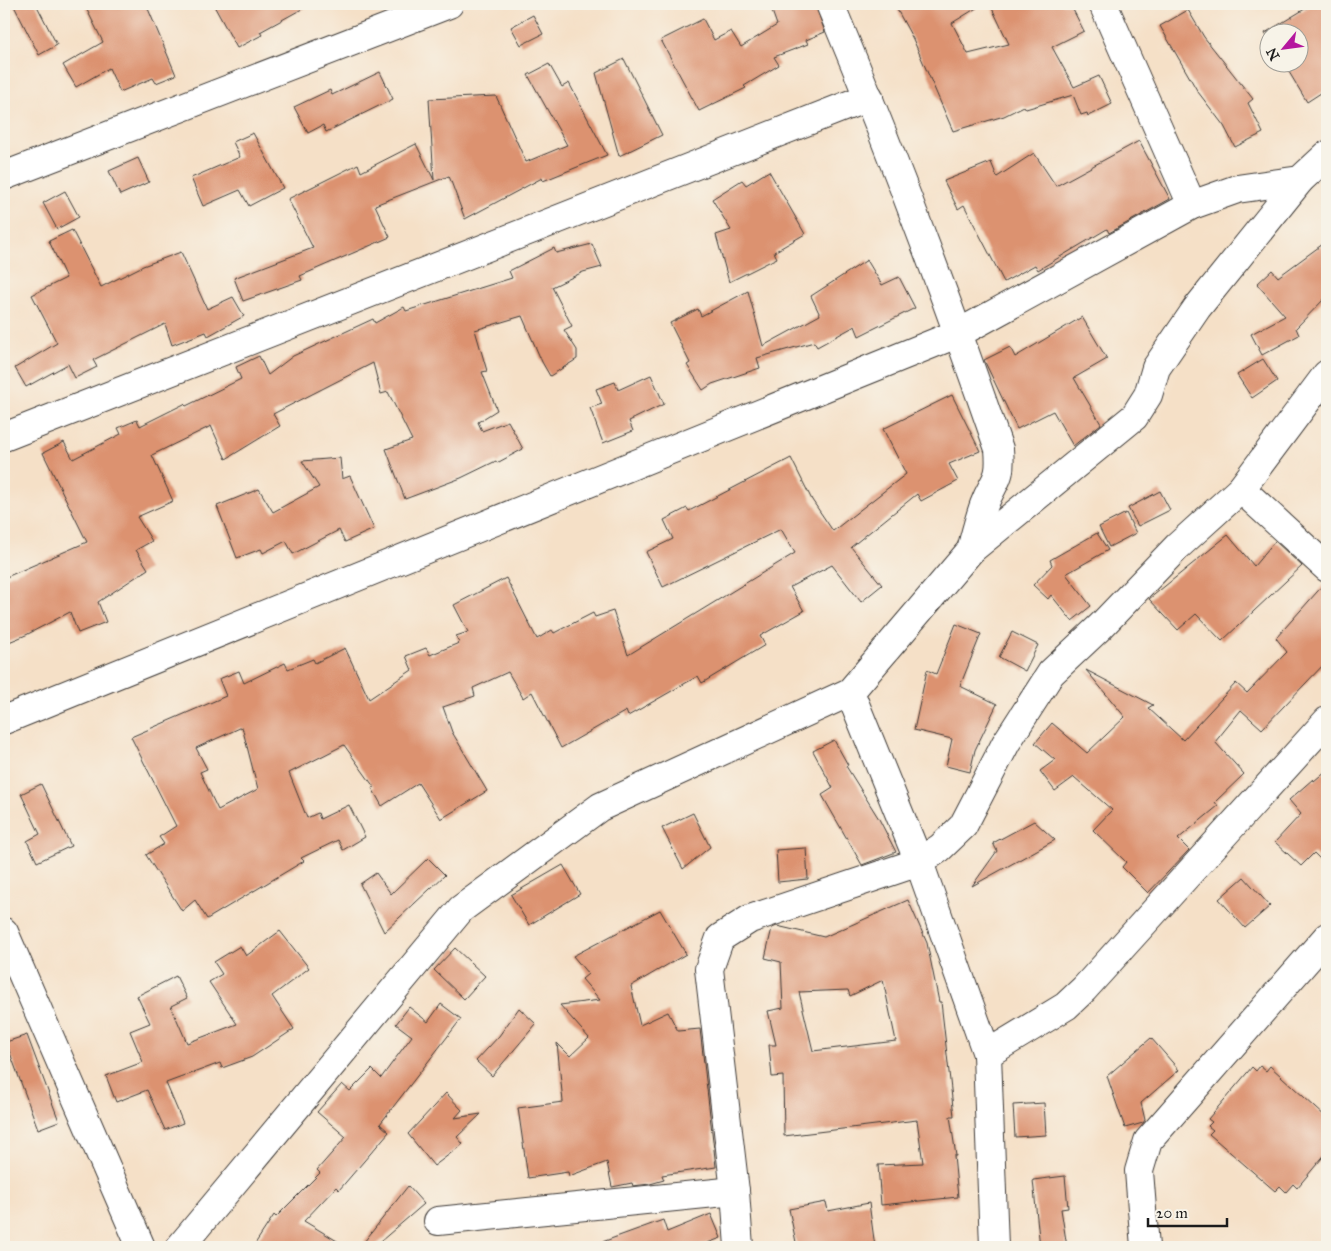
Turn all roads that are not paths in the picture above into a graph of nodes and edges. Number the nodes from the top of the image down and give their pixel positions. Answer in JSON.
{"nodes":[{"id":1,"x":449,"y":4,"type":"edge"},
{"id":2,"x":830,"y":4,"type":"edge"},
{"id":3,"x":1104,"y":4,"type":"edge"},
{"id":4,"x":869,"y":97,"type":"junction"},
{"id":5,"x":1327,"y":155,"type":"edge"},
{"id":6,"x":4,"y":176,"type":"edge"},
{"id":7,"x":1300,"y":180,"type":"junction"},
{"id":8,"x":1192,"y":205,"type":"junction"},
{"id":9,"x":959,"y":333,"type":"junction"},
{"id":10,"x":1327,"y":374,"type":"edge"},
{"id":11,"x":4,"y":437,"type":"edge"},
{"id":12,"x":1241,"y":489,"type":"junction"},
{"id":13,"x":971,"y":550,"type":"junction"},
{"id":14,"x":1327,"y":568,"type":"edge"},
{"id":15,"x":850,"y":692,"type":"junction"},
{"id":16,"x":4,"y":720,"type":"edge"},
{"id":17,"x":1327,"y":721,"type":"edge"},
{"id":18,"x":919,"y":862,"type":"junction"},
{"id":19,"x":4,"y":932,"type":"edge"},
{"id":20,"x":1327,"y":936,"type":"edge"},
{"id":21,"x":986,"y":1054,"type":"junction"},
{"id":22,"x":735,"y":1191,"type":"junction"},
{"id":23,"x":438,"y":1221,"type":"dead end"},
{"id":24,"x":141,"y":1247,"type":"edge"},
{"id":25,"x":180,"y":1247,"type":"edge"},
{"id":26,"x":739,"y":1247,"type":"edge"},
{"id":27,"x":994,"y":1247,"type":"edge"},
{"id":28,"x":1145,"y":1247,"type":"edge"}],
"edges":[{"from":1,"to":6,"type":"street"},
{"from":2,"to":4,"type":"street"},
{"from":3,"to":8,"type":"street"},
{"from":4,"to":9,"type":"street"},
{"from":4,"to":11,"type":"street"},
{"from":5,"to":7,"type":"street"},
{"from":7,"to":8,"type":"street"},
{"from":7,"to":13,"type":"street"},
{"from":8,"to":9,"type":"street"},
{"from":9,"to":13,"type":"street"},
{"from":9,"to":16,"type":"street"},
{"from":10,"to":12,"type":"street"},
{"from":12,"to":14,"type":"street"},
{"from":12,"to":18,"type":"street"},
{"from":13,"to":15,"type":"street"},
{"from":15,"to":18,"type":"street"},
{"from":15,"to":25,"type":"street"},
{"from":17,"to":21,"type":"street"},
{"from":18,"to":21,"type":"street"},
{"from":18,"to":22,"type":"street"},
{"from":19,"to":24,"type":"street"},
{"from":20,"to":28,"type":"street"},
{"from":21,"to":27,"type":"street"},
{"from":22,"to":23,"type":"street"},
{"from":22,"to":26,"type":"street"}]}
